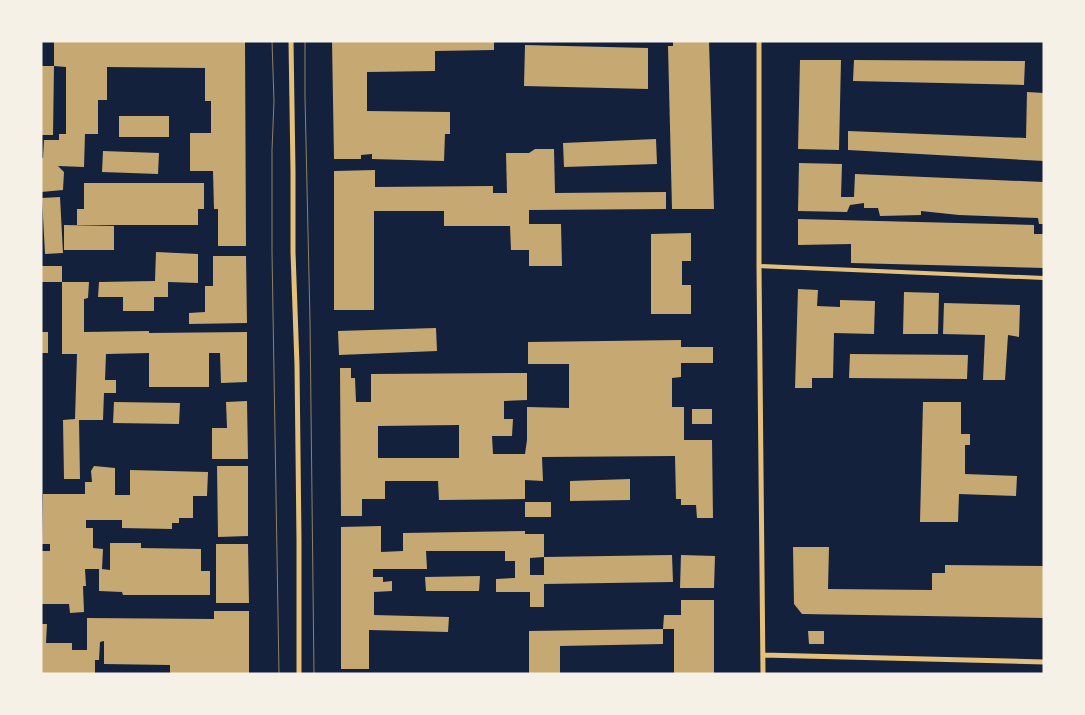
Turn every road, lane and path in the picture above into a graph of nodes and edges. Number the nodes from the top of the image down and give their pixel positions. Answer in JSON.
{"nodes":[{"id":1,"x":291,"y":41,"type":"edge"},
{"id":2,"x":758,"y":41,"type":"edge"},
{"id":3,"x":759,"y":266,"type":"junction"},
{"id":4,"x":1044,"y":278,"type":"edge"},
{"id":5,"x":763,"y":654,"type":"junction"},
{"id":6,"x":1044,"y":662,"type":"edge"},
{"id":7,"x":299,"y":674,"type":"edge"},
{"id":8,"x":763,"y":674,"type":"edge"}],
"edges":[{"from":1,"to":7,"type":"street"},
{"from":2,"to":3,"type":"street"},
{"from":3,"to":4,"type":"lane"},
{"from":3,"to":5,"type":"street"},
{"from":5,"to":6,"type":"street"},
{"from":5,"to":8,"type":"street"}]}
